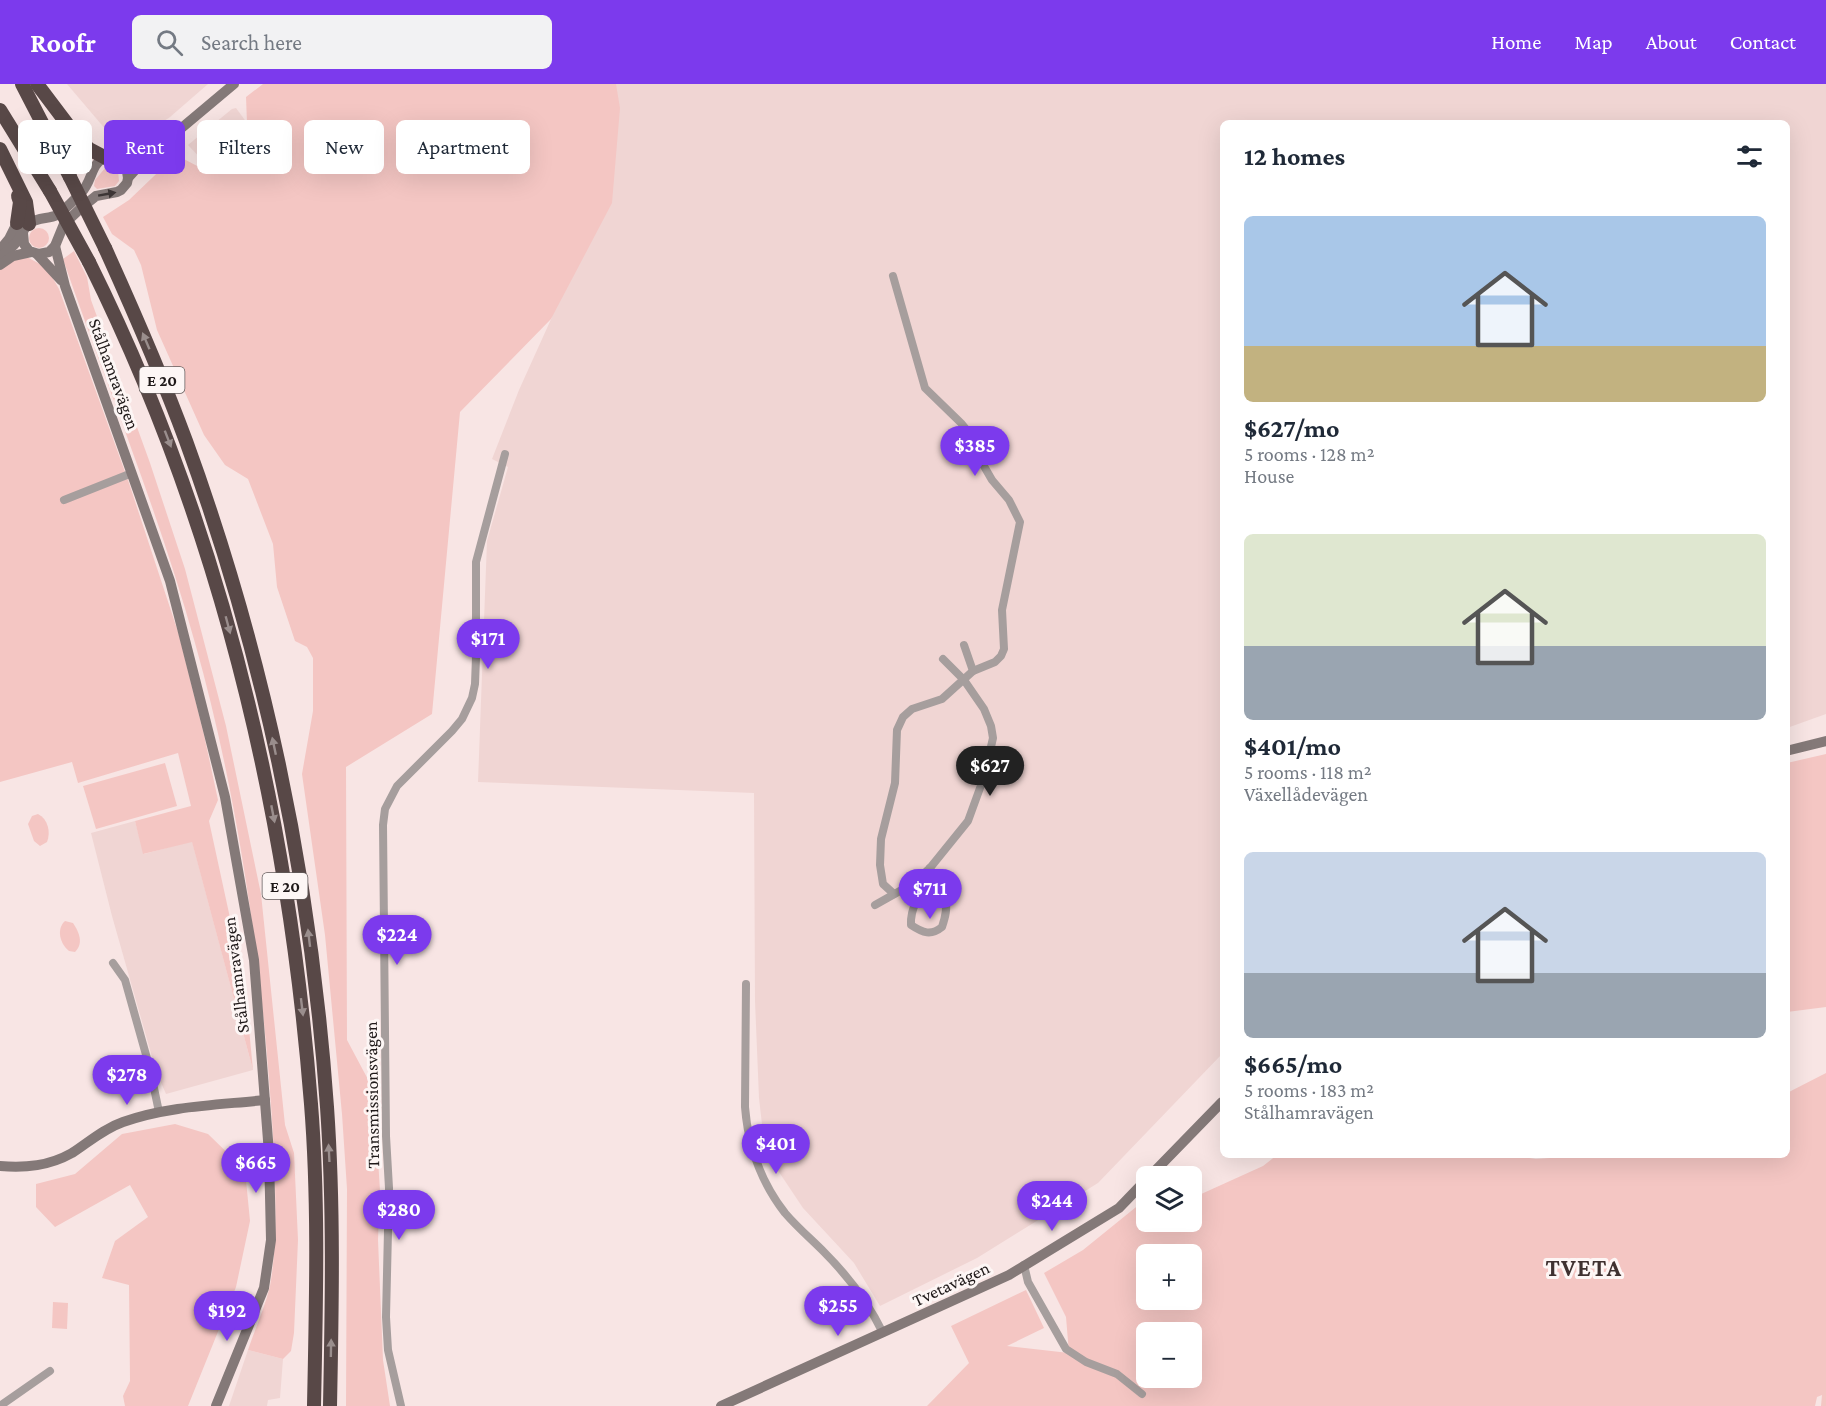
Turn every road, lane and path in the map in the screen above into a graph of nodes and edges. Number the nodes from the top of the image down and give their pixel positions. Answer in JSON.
{"nodes":[{"id":1,"x":22,"y":84,"type":"edge"},
{"id":2,"x":37,"y":84,"type":"edge"},
{"id":3,"x":234,"y":84,"type":"edge"},
{"id":4,"x":0,"y":110,"type":"edge"},
{"id":5,"x":185,"y":125,"type":"edge"},
{"id":6,"x":0,"y":150,"type":"edge"},
{"id":7,"x":104,"y":157,"type":"edge"},
{"id":8,"x":104,"y":159,"type":"edge"},
{"id":9,"x":127,"y":174,"type":"edge"},
{"id":10,"x":132,"y":174,"type":"edge"},
{"id":11,"x":128,"y":178,"type":"junction"},
{"id":12,"x":27,"y":225,"type":"junction"},
{"id":13,"x":56,"y":243,"type":"junction"},
{"id":14,"x":0,"y":250,"type":"edge"},
{"id":15,"x":34,"y":253,"type":"junction"},
{"id":16,"x":0,"y":257,"type":"edge"},
{"id":17,"x":0,"y":265,"type":"edge"},
{"id":18,"x":893,"y":276,"type":"dead end"},
{"id":19,"x":65,"y":286,"type":"junction"},
{"id":20,"x":505,"y":454,"type":"dead end"},
{"id":21,"x":132,"y":473,"type":"junction"},
{"id":22,"x":64,"y":500,"type":"dead end"},
{"id":23,"x":964,"y":645,"type":"dead end"},
{"id":24,"x":944,"y":659,"type":"dead end"},
{"id":25,"x":973,"y":671,"type":"junction"},
{"id":26,"x":964,"y":680,"type":"junction"},
{"id":27,"x":1826,"y":741,"type":"edge"},
{"id":28,"x":1790,"y":750,"type":"edge"},
{"id":29,"x":930,"y":868,"type":"junction"},
{"id":30,"x":932,"y":878,"type":"junction"},
{"id":31,"x":894,"y":894,"type":"junction"},
{"id":32,"x":875,"y":905,"type":"dead end"},
{"id":33,"x":113,"y":963,"type":"dead end"},
{"id":34,"x":746,"y":984,"type":"dead end"},
{"id":35,"x":265,"y":1100,"type":"junction"},
{"id":36,"x":1220,"y":1104,"type":"edge"},
{"id":37,"x":159,"y":1112,"type":"junction"},
{"id":38,"x":0,"y":1166,"type":"edge"},
{"id":39,"x":1160,"y":1166,"type":"edge"},
{"id":40,"x":1136,"y":1190,"type":"edge"},
{"id":41,"x":1024,"y":1265,"type":"junction"},
{"id":42,"x":883,"y":1333,"type":"junction"},
{"id":43,"x":50,"y":1371,"type":"dead end"},
{"id":44,"x":1142,"y":1394,"type":"dead end"},
{"id":45,"x":0,"y":1406,"type":"edge"},
{"id":46,"x":216,"y":1406,"type":"edge"},
{"id":47,"x":314,"y":1406,"type":"edge"},
{"id":48,"x":330,"y":1406,"type":"edge"},
{"id":49,"x":401,"y":1406,"type":"edge"},
{"id":50,"x":721,"y":1406,"type":"edge"}],
"edges":[{"from":48,"to":1,"type":"highway","number":"E 20","one_way":true,"bridge":true},
{"from":2,"to":7,"type":"highway"},
{"from":3,"to":5,"type":"main road"},
{"from":4,"to":47,"type":"highway","number":"E 20","one_way":true,"bridge":true},
{"from":6,"to":12,"type":"highway"},
{"from":8,"to":12,"type":"main road"},
{"from":9,"to":11,"type":"main road"},
{"from":10,"to":11,"type":"main road"},
{"from":13,"to":11,"type":"main road","one_way":true},
{"from":12,"to":13,"type":"main road"},
{"from":12,"to":14,"type":"main road"},
{"from":12,"to":15,"type":"main road"},
{"from":12,"to":16,"type":"main road"},
{"from":13,"to":15,"type":"main road"},
{"from":13,"to":19,"type":"main road","name":"Stålhamravägen"},
{"from":15,"to":17,"type":"main road"},
{"from":15,"to":19,"type":"main road","name":"Stålhamravägen"},
{"from":18,"to":25,"type":"street"},
{"from":19,"to":21,"type":"main road","name":"Stålhamravägen"},
{"from":20,"to":49,"type":"street","name":"Transmissionsvägen"},
{"from":21,"to":22,"type":"street"},
{"from":21,"to":35,"type":"main road","name":"Stålhamravägen"},
{"from":23,"to":25,"type":"street"},
{"from":24,"to":26,"type":"street"},
{"from":25,"to":26,"type":"street"},
{"from":26,"to":29,"type":"street"},
{"from":26,"to":31,"type":"street"},
{"from":27,"to":28,"type":"main road"},
{"from":29,"to":30,"type":"street"},
{"from":29,"to":31,"type":"street"},
{"from":30,"to":30,"type":"street"},
{"from":31,"to":32,"type":"street"},
{"from":33,"to":37,"type":"street"},
{"from":34,"to":42,"type":"street"},
{"from":35,"to":37,"type":"main road"},
{"from":35,"to":46,"type":"main road","name":"Stålhamravägen"},
{"from":36,"to":39,"type":"main road"},
{"from":37,"to":38,"type":"main road"},
{"from":40,"to":41,"type":"main road","name":"Tvetavägen"},
{"from":41,"to":42,"type":"main road","name":"Tvetavägen"},
{"from":41,"to":44,"type":"street"},
{"from":42,"to":50,"type":"main road","name":"Tvetavägen"},
{"from":43,"to":45,"type":"street"}]}
